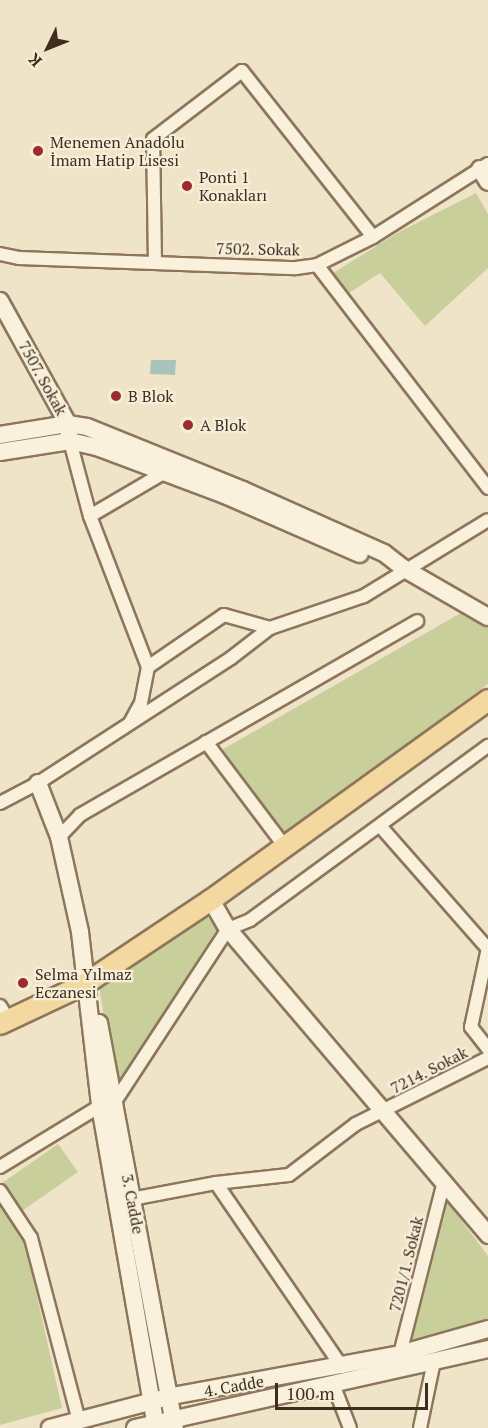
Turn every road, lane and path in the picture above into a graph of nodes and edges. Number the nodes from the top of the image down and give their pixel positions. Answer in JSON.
{"nodes":[{"id":1,"x":485,"y":172,"type":"edge"},
{"id":2,"x":373,"y":237,"type":"junction"},
{"id":3,"x":0,"y":254,"type":"edge"},
{"id":4,"x":155,"y":263,"type":"junction"},
{"id":5,"x":316,"y":265,"type":"junction"},
{"id":6,"x":0,"y":301,"type":"edge"},
{"id":7,"x":68,"y":424,"type":"junction"},
{"id":8,"x":0,"y":435,"type":"edge"},
{"id":9,"x":70,"y":441,"type":"junction"},
{"id":10,"x":0,"y":452,"type":"edge"},
{"id":11,"x":165,"y":472,"type":"junction"},
{"id":12,"x":488,"y":488,"type":"edge"},
{"id":13,"x":90,"y":516,"type":"junction"},
{"id":14,"x":488,"y":520,"type":"edge"},
{"id":15,"x":404,"y":568,"type":"junction"},
{"id":16,"x":488,"y":617,"type":"edge"},
{"id":17,"x":417,"y":621,"type":"dead end"},
{"id":18,"x":270,"y":628,"type":"junction"},
{"id":19,"x":148,"y":667,"type":"junction"},
{"id":20,"x":488,"y":700,"type":"edge"},
{"id":21,"x":130,"y":722,"type":"junction"},
{"id":22,"x":206,"y":742,"type":"junction"},
{"id":23,"x":488,"y":746,"type":"edge"},
{"id":24,"x":38,"y":783,"type":"junction"},
{"id":25,"x":0,"y":803,"type":"edge"},
{"id":26,"x":381,"y":827,"type":"junction"},
{"id":27,"x":59,"y":837,"type":"junction"},
{"id":28,"x":285,"y":847,"type":"junction"},
{"id":29,"x":212,"y":900,"type":"junction"},
{"id":30,"x":228,"y":929,"type":"junction"},
{"id":31,"x":488,"y":948,"type":"edge"},
{"id":32,"x":85,"y":984,"type":"junction"},
{"id":33,"x":3,"y":1016,"type":"edge"},
{"id":34,"x":488,"y":1049,"type":"edge"},
{"id":35,"x":488,"y":1058,"type":"edge"},
{"id":36,"x":107,"y":1104,"type":"junction"},
{"id":37,"x":385,"y":1111,"type":"junction"},
{"id":38,"x":0,"y":1167,"type":"edge"},
{"id":39,"x":444,"y":1181,"type":"junction"},
{"id":40,"x":216,"y":1183,"type":"junction"},
{"id":41,"x":0,"y":1191,"type":"edge"},
{"id":42,"x":125,"y":1200,"type":"junction"},
{"id":43,"x":488,"y":1234,"type":"edge"},
{"id":44,"x":488,"y":1329,"type":"edge"},
{"id":45,"x":488,"y":1349,"type":"edge"},
{"id":46,"x":400,"y":1354,"type":"junction"},
{"id":47,"x":434,"y":1361,"type":"junction"},
{"id":48,"x":342,"y":1367,"type":"junction"},
{"id":49,"x":333,"y":1384,"type":"junction"},
{"id":50,"x":169,"y":1397,"type":"junction"},
{"id":51,"x":152,"y":1401,"type":"junction"},
{"id":52,"x":79,"y":1421,"type":"junction"},
{"id":53,"x":174,"y":1424,"type":"edge"},
{"id":54,"x":156,"y":1425,"type":"edge"},
{"id":55,"x":50,"y":1428,"type":"edge"},
{"id":56,"x":135,"y":1428,"type":"edge"},
{"id":57,"x":350,"y":1428,"type":"edge"},
{"id":58,"x":420,"y":1428,"type":"edge"}],
"edges":[{"from":1,"to":2,"type":"street","name":"7502. Sokak"},
{"from":2,"to":4,"type":"street"},
{"from":2,"to":5,"type":"street","name":"7502. Sokak"},
{"from":3,"to":4,"type":"street","name":"7502. Sokak"},
{"from":4,"to":5,"type":"street","name":"7502. Sokak"},
{"from":5,"to":12,"type":"street"},
{"from":6,"to":7,"type":"street","name":"7507. Sokak"},
{"from":7,"to":8,"type":"street"},
{"from":7,"to":9,"type":"street"},
{"from":7,"to":15,"type":"street"},
{"from":9,"to":10,"type":"street"},
{"from":9,"to":11,"type":"street"},
{"from":9,"to":13,"type":"street"},
{"from":11,"to":13,"type":"street"},
{"from":11,"to":15,"type":"street"},
{"from":13,"to":19,"type":"street"},
{"from":14,"to":15,"type":"street"},
{"from":15,"to":16,"type":"street"},
{"from":15,"to":18,"type":"street"},
{"from":17,"to":22,"type":"street"},
{"from":18,"to":19,"type":"street"},
{"from":18,"to":21,"type":"street"},
{"from":19,"to":21,"type":"street"},
{"from":20,"to":28,"type":"main road"},
{"from":21,"to":24,"type":"street"},
{"from":22,"to":27,"type":"street"},
{"from":22,"to":28,"type":"street"},
{"from":23,"to":26,"type":"street"},
{"from":24,"to":25,"type":"street"},
{"from":24,"to":27,"type":"street","name":"3. Cadde"},
{"from":26,"to":30,"type":"street"},
{"from":26,"to":31,"type":"street"},
{"from":27,"to":32,"type":"street","name":"3. Cadde"},
{"from":28,"to":29,"type":"main road"},
{"from":29,"to":30,"type":"street"},
{"from":29,"to":32,"type":"main road"},
{"from":30,"to":36,"type":"street"},
{"from":30,"to":37,"type":"street"},
{"from":31,"to":34,"type":"street"},
{"from":32,"to":33,"type":"main road"},
{"from":32,"to":36,"type":"street","name":"3. Cadde"},
{"from":35,"to":37,"type":"street","name":"7214. Sokak"},
{"from":36,"to":38,"type":"street"},
{"from":36,"to":42,"type":"street","name":"3. Cadde"},
{"from":37,"to":39,"type":"street"},
{"from":37,"to":40,"type":"street","name":"7214. Sokak"},
{"from":39,"to":43,"type":"street"},
{"from":39,"to":46,"type":"street","name":"7201/1. Sokak"},
{"from":40,"to":42,"type":"street","name":"7214. Sokak"},
{"from":40,"to":48,"type":"street"},
{"from":41,"to":52,"type":"street"},
{"from":42,"to":50,"type":"street","name":"3. Cadde"},
{"from":42,"to":51,"type":"street","name":"3. Cadde"},
{"from":44,"to":46,"type":"street","name":"4. Cadde"},
{"from":45,"to":47,"type":"street","name":"4. Cadde"},
{"from":46,"to":48,"type":"street","name":"4. Cadde"},
{"from":47,"to":49,"type":"street","name":"4. Cadde"},
{"from":47,"to":58,"type":"street"},
{"from":48,"to":50,"type":"street","name":"4. Cadde"},
{"from":49,"to":53,"type":"street","name":"4. Cadde"},
{"from":49,"to":57,"type":"street"},
{"from":50,"to":51,"type":"street","name":"4. Cadde"},
{"from":50,"to":53,"type":"street","name":"3. Cadde"},
{"from":51,"to":52,"type":"street","name":"4. Cadde"},
{"from":51,"to":54,"type":"street","name":"3. Cadde"},
{"from":52,"to":55,"type":"street","name":"4. Cadde"},
{"from":53,"to":54,"type":"street","name":"4. Cadde"},
{"from":54,"to":56,"type":"street","name":"4. Cadde"}]}
